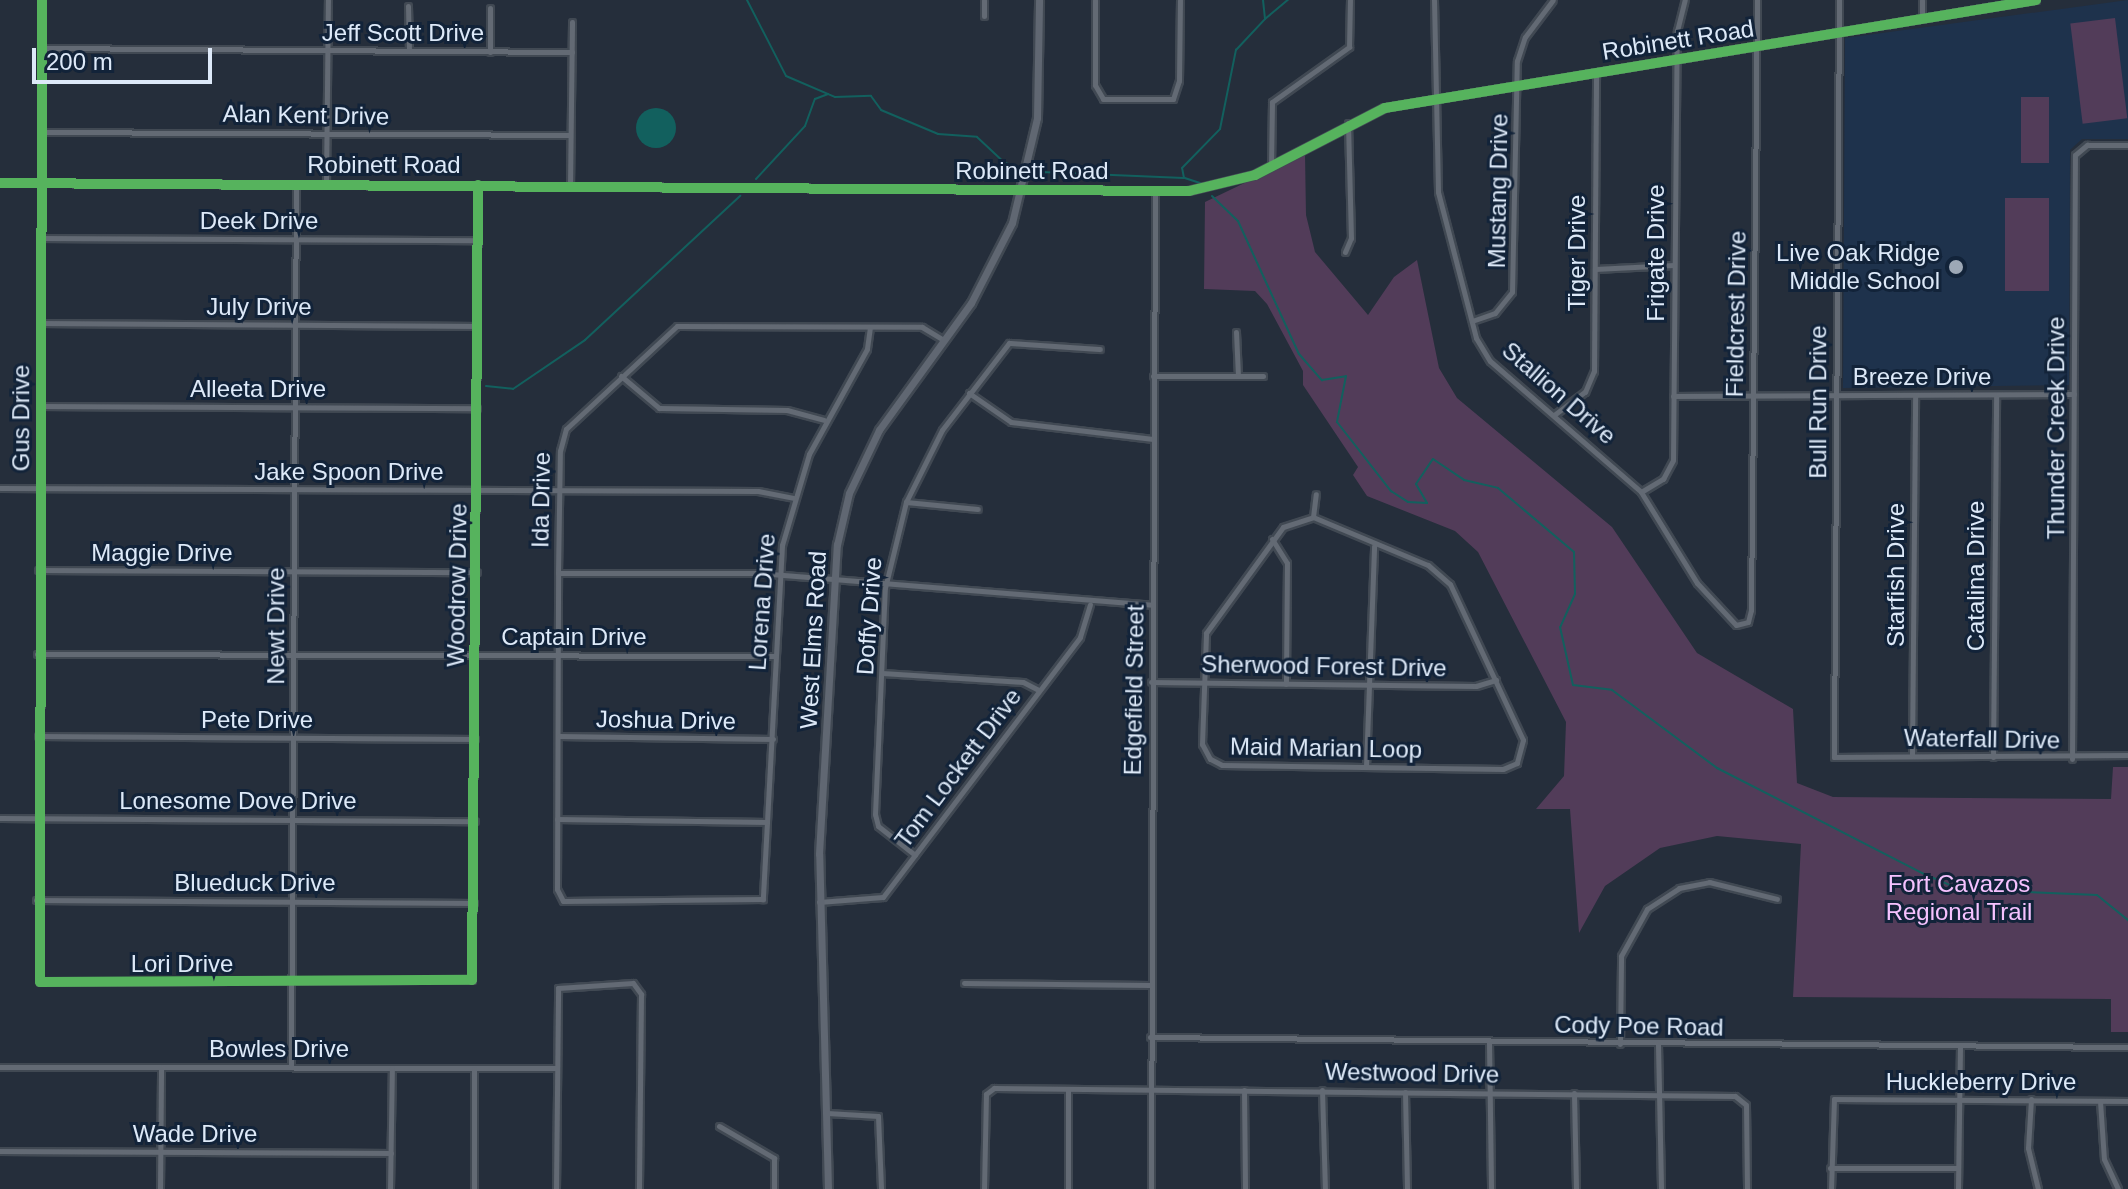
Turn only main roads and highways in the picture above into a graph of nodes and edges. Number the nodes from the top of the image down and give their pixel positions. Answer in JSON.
{"nodes":[{"id":1,"x":1039,"y":0,"type":"edge"},
{"id":2,"x":828,"y":1189,"type":"edge"}],
"edges":[{"from":1,"to":2,"type":"main road","name":"West Elms Road"}]}
